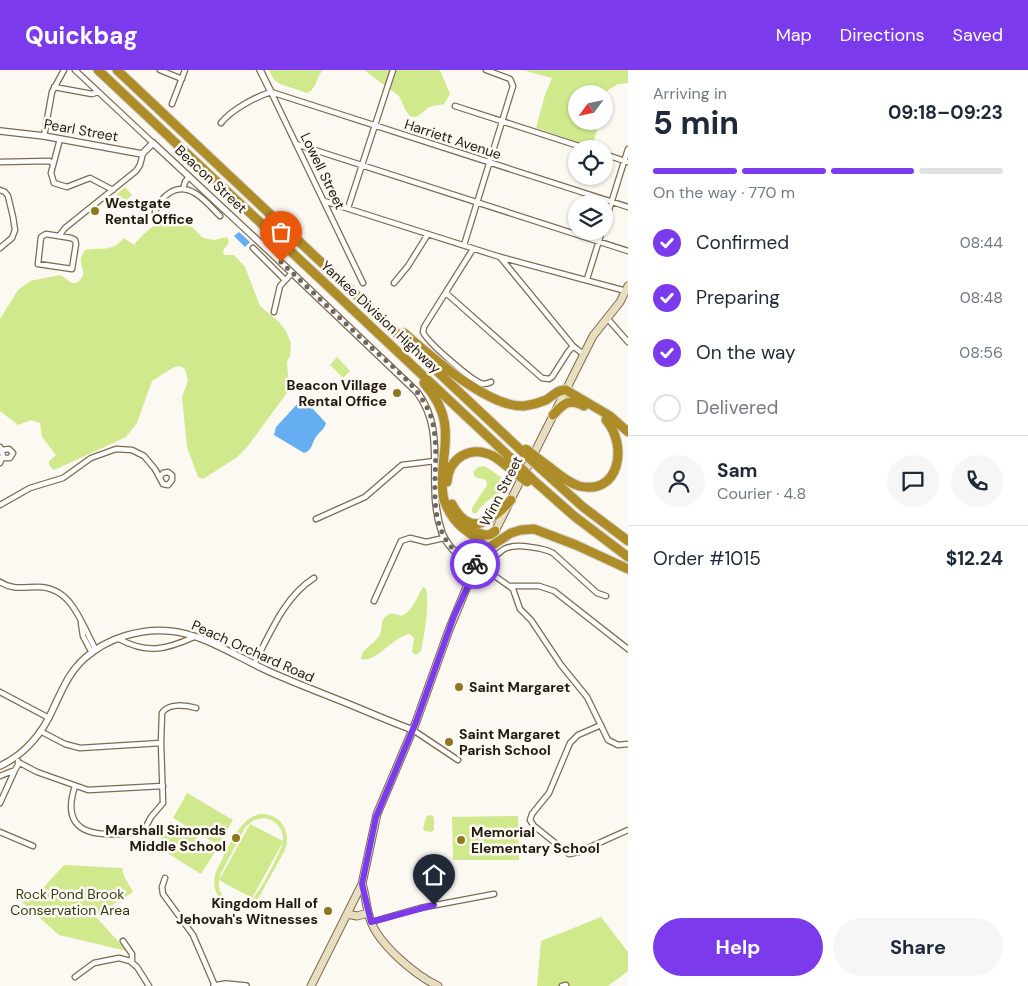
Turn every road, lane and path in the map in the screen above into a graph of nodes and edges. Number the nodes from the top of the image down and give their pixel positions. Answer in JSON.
{"nodes":[{"id":1,"x":64,"y":70,"type":"edge"},
{"id":2,"x":75,"y":70,"type":"edge"},
{"id":3,"x":98,"y":70,"type":"edge"},
{"id":4,"x":117,"y":70,"type":"edge"},
{"id":5,"x":160,"y":70,"type":"edge"},
{"id":6,"x":185,"y":70,"type":"edge"},
{"id":7,"x":260,"y":70,"type":"edge"},
{"id":8,"x":392,"y":70,"type":"edge"},
{"id":9,"x":486,"y":70,"type":"edge"},
{"id":10,"x":182,"y":79,"type":"junction"},
{"id":11,"x":54,"y":87,"type":"junction"},
{"id":12,"x":98,"y":92,"type":"junction"},
{"id":13,"x":271,"y":92,"type":"junction"},
{"id":14,"x":172,"y":104,"type":"dead end"},
{"id":15,"x":454,"y":106,"type":"dead end"},
{"id":16,"x":502,"y":120,"type":"junction"},
{"id":17,"x":221,"y":123,"type":"dead end"},
{"id":18,"x":375,"y":125,"type":"junction"},
{"id":19,"x":0,"y":131,"type":"edge"},
{"id":20,"x":44,"y":136,"type":"junction"},
{"id":21,"x":60,"y":139,"type":"junction"},
{"id":22,"x":568,"y":142,"type":"edge"},
{"id":23,"x":153,"y":143,"type":"junction"},
{"id":24,"x":296,"y":144,"type":"junction"},
{"id":25,"x":628,"y":149,"type":"edge"},
{"id":26,"x":143,"y":154,"type":"junction"},
{"id":27,"x":613,"y":157,"type":"edge"},
{"id":28,"x":626,"y":161,"type":"edge"},
{"id":29,"x":0,"y":162,"type":"edge"},
{"id":30,"x":489,"y":162,"type":"junction"},
{"id":31,"x":53,"y":163,"type":"junction"},
{"id":32,"x":362,"y":164,"type":"junction"},
{"id":33,"x":189,"y":176,"type":"junction"},
{"id":34,"x":183,"y":189,"type":"junction"},
{"id":35,"x":0,"y":190,"type":"edge"},
{"id":36,"x":113,"y":190,"type":"junction"},
{"id":37,"x":593,"y":195,"type":"edge"},
{"id":38,"x":613,"y":198,"type":"edge"},
{"id":39,"x":324,"y":201,"type":"junction"},
{"id":40,"x":613,"y":201,"type":"edge"},
{"id":41,"x":477,"y":203,"type":"junction"},
{"id":42,"x":628,"y":207,"type":"edge"},
{"id":43,"x":348,"y":208,"type":"junction"},
{"id":44,"x":155,"y":212,"type":"dead end"},
{"id":45,"x":220,"y":216,"type":"dead end"},
{"id":46,"x":428,"y":234,"type":"junction"},
{"id":47,"x":59,"y":236,"type":"junction"},
{"id":48,"x":599,"y":241,"type":"junction"},
{"id":49,"x":464,"y":245,"type":"junction"},
{"id":50,"x":0,"y":248,"type":"edge"},
{"id":51,"x":253,"y":248,"type":"dead end"},
{"id":52,"x":473,"y":249,"type":"junction"},
{"id":53,"x":628,"y":251,"type":"edge"},
{"id":54,"x":500,"y":257,"type":"junction"},
{"id":55,"x":292,"y":273,"type":"junction"},
{"id":56,"x":338,"y":278,"type":"junction"},
{"id":57,"x":587,"y":279,"type":"junction"},
{"id":58,"x":285,"y":280,"type":"junction"},
{"id":59,"x":363,"y":283,"type":"dead end"},
{"id":60,"x":394,"y":283,"type":"dead end"},
{"id":61,"x":627,"y":289,"type":"edge"},
{"id":62,"x":446,"y":293,"type":"junction"},
{"id":63,"x":274,"y":312,"type":"dead end"},
{"id":64,"x":607,"y":318,"type":"junction"},
{"id":65,"x":386,"y":341,"type":"junction"},
{"id":66,"x":628,"y":342,"type":"edge"},
{"id":67,"x":574,"y":346,"type":"junction"},
{"id":68,"x":583,"y":354,"type":"junction"},
{"id":69,"x":491,"y":382,"type":"dead end"},
{"id":70,"x":566,"y":390,"type":"junction"},
{"id":71,"x":553,"y":415,"type":"junction"},
{"id":72,"x":628,"y":432,"type":"edge"},
{"id":73,"x":1,"y":448,"type":"edge"},
{"id":74,"x":3,"y":458,"type":"junction"},
{"id":75,"x":435,"y":461,"type":"junction"},
{"id":76,"x":0,"y":463,"type":"edge"},
{"id":77,"x":542,"y":466,"type":"junction"},
{"id":78,"x":515,"y":467,"type":"junction"},
{"id":79,"x":160,"y":477,"type":"dead end"},
{"id":80,"x":511,"y":500,"type":"junction"},
{"id":81,"x":0,"y":505,"type":"edge"},
{"id":82,"x":316,"y":519,"type":"dead end"},
{"id":83,"x":455,"y":520,"type":"junction"},
{"id":84,"x":495,"y":531,"type":"junction"},
{"id":85,"x":444,"y":538,"type":"junction"},
{"id":86,"x":628,"y":541,"type":"edge"},
{"id":87,"x":485,"y":550,"type":"junction"},
{"id":88,"x":628,"y":557,"type":"edge"},
{"id":89,"x":478,"y":564,"type":"junction"},
{"id":90,"x":484,"y":569,"type":"junction"},
{"id":91,"x":628,"y":569,"type":"edge"},
{"id":92,"x":314,"y":578,"type":"dead end"},
{"id":93,"x":0,"y":582,"type":"edge"},
{"id":94,"x":510,"y":586,"type":"junction"},
{"id":95,"x":606,"y":596,"type":"dead end"},
{"id":96,"x":374,"y":601,"type":"dead end"},
{"id":97,"x":194,"y":636,"type":"junction"},
{"id":98,"x":119,"y":638,"type":"junction"},
{"id":99,"x":628,"y":649,"type":"edge"},
{"id":100,"x":94,"y":652,"type":"junction"},
{"id":101,"x":254,"y":664,"type":"junction"},
{"id":102,"x":0,"y":692,"type":"edge"},
{"id":103,"x":196,"y":708,"type":"dead end"},
{"id":104,"x":49,"y":718,"type":"junction"},
{"id":105,"x":601,"y":724,"type":"junction"},
{"id":106,"x":413,"y":730,"type":"junction"},
{"id":107,"x":40,"y":731,"type":"junction"},
{"id":108,"x":161,"y":743,"type":"junction"},
{"id":109,"x":628,"y":744,"type":"edge"},
{"id":110,"x":17,"y":760,"type":"junction"},
{"id":111,"x":458,"y":760,"type":"dead end"},
{"id":112,"x":0,"y":766,"type":"edge"},
{"id":113,"x":15,"y":770,"type":"junction"},
{"id":114,"x":0,"y":776,"type":"edge"},
{"id":115,"x":75,"y":786,"type":"junction"},
{"id":116,"x":163,"y":786,"type":"junction"},
{"id":117,"x":0,"y":803,"type":"edge"},
{"id":118,"x":628,"y":830,"type":"edge"},
{"id":119,"x":0,"y":832,"type":"edge"},
{"id":120,"x":33,"y":846,"type":"dead end"},
{"id":121,"x":165,"y":878,"type":"dead end"},
{"id":122,"x":362,"y":884,"type":"junction"},
{"id":123,"x":494,"y":894,"type":"dead end"},
{"id":124,"x":368,"y":913,"type":"junction"},
{"id":125,"x":347,"y":914,"type":"junction"},
{"id":126,"x":371,"y":922,"type":"junction"},
{"id":127,"x":123,"y":941,"type":"dead end"},
{"id":128,"x":132,"y":962,"type":"junction"},
{"id":129,"x":75,"y":977,"type":"dead end"},
{"id":130,"x":148,"y":986,"type":"edge"},
{"id":131,"x":215,"y":986,"type":"edge"},
{"id":132,"x":246,"y":986,"type":"edge"},
{"id":133,"x":311,"y":986,"type":"edge"},
{"id":134,"x":438,"y":986,"type":"edge"}],
"edges":[{"from":1,"to":11,"type":"street"},
{"from":2,"to":12,"type":"street"},
{"from":3,"to":65,"type":"highway","name":"Yankee Division Highway"},
{"from":4,"to":56,"type":"highway","name":"Yankee Division Highway"},
{"from":5,"to":10,"type":"street"},
{"from":6,"to":10,"type":"street"},
{"from":7,"to":13,"type":"street","name":"Lowell Street"},
{"from":8,"to":18,"type":"street"},
{"from":9,"to":16,"type":"street"},
{"from":10,"to":14,"type":"street"},
{"from":11,"to":12,"type":"street"},
{"from":11,"to":20,"type":"street"},
{"from":12,"to":23,"type":"street"},
{"from":13,"to":17,"type":"street"},
{"from":13,"to":18,"type":"street","name":"Harriett Avenue"},
{"from":13,"to":24,"type":"street","name":"Lowell Street"},
{"from":15,"to":16,"type":"street"},
{"from":16,"to":22,"type":"street"},
{"from":16,"to":30,"type":"street"},
{"from":18,"to":30,"type":"street","name":"Harriett Avenue"},
{"from":18,"to":32,"type":"street"},
{"from":19,"to":20,"type":"street","name":"Pearl Street"},
{"from":20,"to":21,"type":"street","name":"Pearl Street"},
{"from":21,"to":26,"type":"street","name":"Pearl Street"},
{"from":21,"to":31,"type":"street"},
{"from":23,"to":26,"type":"street"},
{"from":23,"to":33,"type":"street","name":"Beacon Street"},
{"from":24,"to":32,"type":"street"},
{"from":24,"to":39,"type":"street","name":"Lowell Street"},
{"from":25,"to":28,"type":"street"},
{"from":26,"to":36,"type":"street"},
{"from":27,"to":28,"type":"street"},
{"from":28,"to":38,"type":"street"},
{"from":29,"to":31,"type":"street"},
{"from":30,"to":37,"type":"street","name":"Harriett Avenue"},
{"from":30,"to":41,"type":"street"},
{"from":31,"to":36,"type":"street"},
{"from":32,"to":41,"type":"street"},
{"from":32,"to":43,"type":"street"},
{"from":33,"to":34,"type":"street"},
{"from":33,"to":55,"type":"street","name":"Beacon Street"},
{"from":34,"to":44,"type":"street"},
{"from":34,"to":45,"type":"street"},
{"from":35,"to":50,"type":"street"},
{"from":36,"to":47,"type":"street"},
{"from":39,"to":43,"type":"street"},
{"from":39,"to":59,"type":"street","name":"Lowell Street"},
{"from":40,"to":42,"type":"street","name":"Harriett Avenue"},
{"from":41,"to":48,"type":"street"},
{"from":41,"to":49,"type":"street"},
{"from":43,"to":46,"type":"street"},
{"from":46,"to":49,"type":"street"},
{"from":46,"to":60,"type":"street"},
{"from":47,"to":47,"type":"street"},
{"from":48,"to":53,"type":"street"},
{"from":48,"to":57,"type":"street"},
{"from":49,"to":52,"type":"street"},
{"from":51,"to":58,"type":"street"},
{"from":52,"to":54,"type":"street"},
{"from":52,"to":62,"type":"street"},
{"from":54,"to":57,"type":"street"},
{"from":54,"to":67,"type":"street"},
{"from":55,"to":58,"type":"street"},
{"from":55,"to":75,"type":"street","name":"Beacon Street"},
{"from":56,"to":70,"type":"highway"},
{"from":56,"to":77,"type":"highway","name":"Yankee Division Highway","bridge":true},
{"from":57,"to":61,"type":"street"},
{"from":58,"to":63,"type":"street"},
{"from":61,"to":64,"type":"main road","name":"Winn Street"},
{"from":62,"to":67,"type":"street"},
{"from":62,"to":69,"type":"street"},
{"from":64,"to":66,"type":"street"},
{"from":64,"to":68,"type":"main road","name":"Winn Street"},
{"from":65,"to":78,"type":"highway","name":"Yankee Division Highway"},
{"from":65,"to":83,"type":"highway"},
{"from":67,"to":68,"type":"street"},
{"from":68,"to":70,"type":"main road","name":"Winn Street"},
{"from":70,"to":71,"type":"main road","name":"Winn Street"},
{"from":70,"to":72,"type":"highway"},
{"from":71,"to":77,"type":"highway"},
{"from":71,"to":80,"type":"main road","name":"Winn Street"},
{"from":73,"to":74,"type":"street"},
{"from":73,"to":74,"type":"street"},
{"from":74,"to":76,"type":"street"},
{"from":75,"to":82,"type":"street"},
{"from":75,"to":85,"type":"street","name":"Beacon Street"},
{"from":77,"to":86,"type":"highway","name":"Yankee Division Highway"},
{"from":78,"to":80,"type":"highway"},
{"from":78,"to":88,"type":"highway","bridge":true},
{"from":79,"to":81,"type":"street"},
{"from":80,"to":84,"type":"main road","name":"Winn Street"},
{"from":83,"to":84,"type":"highway"},
{"from":83,"to":87,"type":"highway"},
{"from":84,"to":87,"type":"main road","name":"Winn Street"},
{"from":85,"to":89,"type":"street","name":"Beacon Street"},
{"from":85,"to":96,"type":"street"},
{"from":87,"to":89,"type":"main road","name":"Winn Street"},
{"from":87,"to":91,"type":"highway"},
{"from":89,"to":90,"type":"street"},
{"from":89,"to":106,"type":"main road","name":"Winn Street"},
{"from":90,"to":94,"type":"street"},
{"from":90,"to":95,"type":"street"},
{"from":92,"to":101,"type":"street"},
{"from":93,"to":100,"type":"street"},
{"from":94,"to":99,"type":"street"},
{"from":94,"to":105,"type":"street"},
{"from":97,"to":98,"type":"street","name":"Peach Orchard Road"},
{"from":97,"to":98,"type":"street"},
{"from":97,"to":101,"type":"street","name":"Peach Orchard Road"},
{"from":98,"to":100,"type":"street","name":"Peach Orchard Road"},
{"from":100,"to":104,"type":"street","name":"Peach Orchard Road"},
{"from":101,"to":106,"type":"street","name":"Peach Orchard Road"},
{"from":102,"to":104,"type":"street"},
{"from":103,"to":108,"type":"street"},
{"from":104,"to":107,"type":"street","name":"Peach Orchard Road"},
{"from":105,"to":109,"type":"street"},
{"from":105,"to":118,"type":"street"},
{"from":106,"to":111,"type":"street"},
{"from":106,"to":122,"type":"main road","name":"Winn Street"},
{"from":107,"to":108,"type":"street"},
{"from":107,"to":110,"type":"street","name":"Peach Orchard Road"},
{"from":108,"to":116,"type":"street"},
{"from":110,"to":112,"type":"street","name":"Peach Orchard Road"},
{"from":110,"to":113,"type":"street","name":"Peach Orchard Road"},
{"from":110,"to":115,"type":"street"},
{"from":113,"to":114,"type":"street"},
{"from":113,"to":117,"type":"street","name":"Peach Orchard Road"},
{"from":115,"to":116,"type":"street"},
{"from":115,"to":116,"type":"street"},
{"from":119,"to":120,"type":"street"},
{"from":121,"to":131,"type":"street"},
{"from":122,"to":124,"type":"main road"},
{"from":122,"to":125,"type":"main road","name":"Winn Street"},
{"from":123,"to":126,"type":"street"},
{"from":124,"to":125,"type":"main road"},
{"from":124,"to":126,"type":"main road"},
{"from":125,"to":133,"type":"main road","name":"Winn Street"},
{"from":126,"to":134,"type":"main road"},
{"from":127,"to":128,"type":"street"},
{"from":128,"to":129,"type":"street"},
{"from":128,"to":130,"type":"street"},
{"from":131,"to":132,"type":"street"}]}
